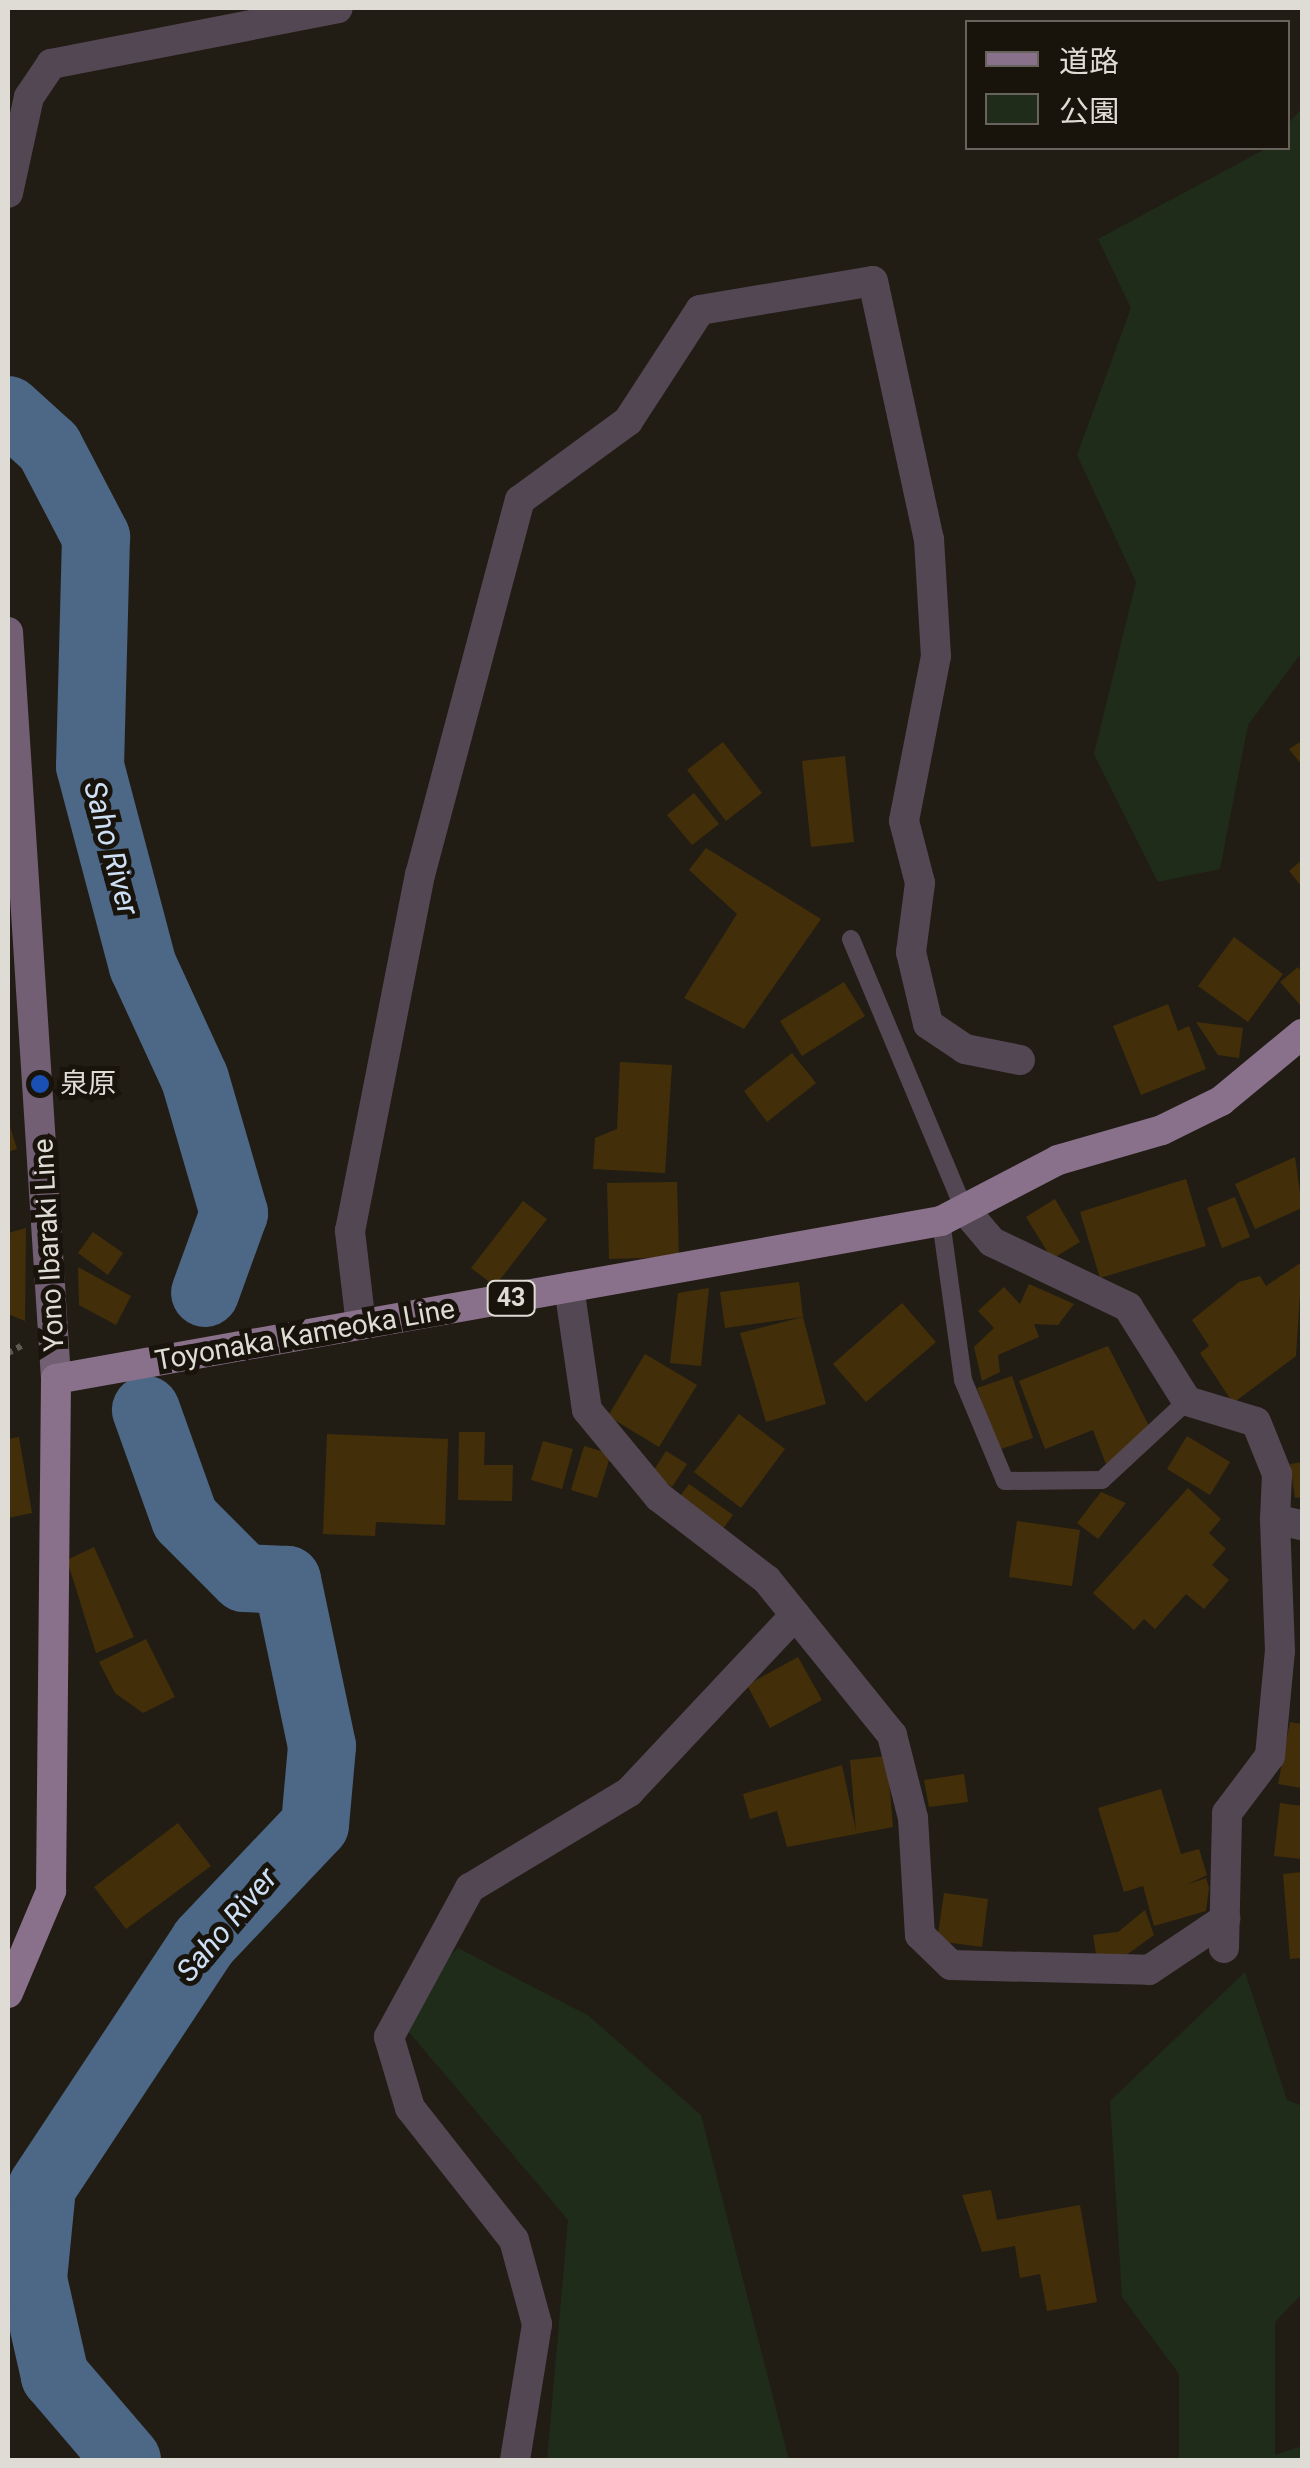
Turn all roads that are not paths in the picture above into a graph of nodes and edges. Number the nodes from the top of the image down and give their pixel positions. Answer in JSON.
{"nodes":[{"id":1,"x":330,"y":8,"type":"edge"},
{"id":2,"x":8,"y":193,"type":"edge"},
{"id":3,"x":8,"y":632,"type":"edge"},
{"id":4,"x":851,"y":939,"type":"dead end"},
{"id":5,"x":1302,"y":1034,"type":"edge"},
{"id":6,"x":1020,"y":1060,"type":"dead end"},
{"id":7,"x":953,"y":1215,"type":"junction"},
{"id":8,"x":570,"y":1288,"type":"junction"},
{"id":9,"x":361,"y":1325,"type":"junction"},
{"id":10,"x":56,"y":1379,"type":"junction"},
{"id":11,"x":1187,"y":1402,"type":"junction"},
{"id":12,"x":1289,"y":1522,"type":"edge"},
{"id":13,"x":795,"y":1615,"type":"junction"},
{"id":14,"x":8,"y":1993,"type":"edge"},
{"id":15,"x":514,"y":2460,"type":"edge"}],
"edges":[{"from":1,"to":2,"type":"street"},
{"from":3,"to":10,"type":"main road","name":"Yono Ibaraki Line"},
{"from":4,"to":7,"type":"lane"},
{"from":5,"to":7,"type":"main road","name":"Toyonaka Kameoka Line","number":"43"},
{"from":6,"to":9,"type":"street"},
{"from":7,"to":8,"type":"main road","name":"Toyonaka Kameoka Line","number":"43"},
{"from":7,"to":11,"type":"street"},
{"from":7,"to":11,"type":"lane"},
{"from":8,"to":9,"type":"main road","name":"Toyonaka Kameoka Line","number":"43"},
{"from":8,"to":13,"type":"street"},
{"from":9,"to":10,"type":"main road","name":"Toyonaka Kameoka Line","number":"43"},
{"from":10,"to":14,"type":"main road"},
{"from":11,"to":12,"type":"street"},
{"from":12,"to":13,"type":"street"},
{"from":13,"to":15,"type":"street"}]}
